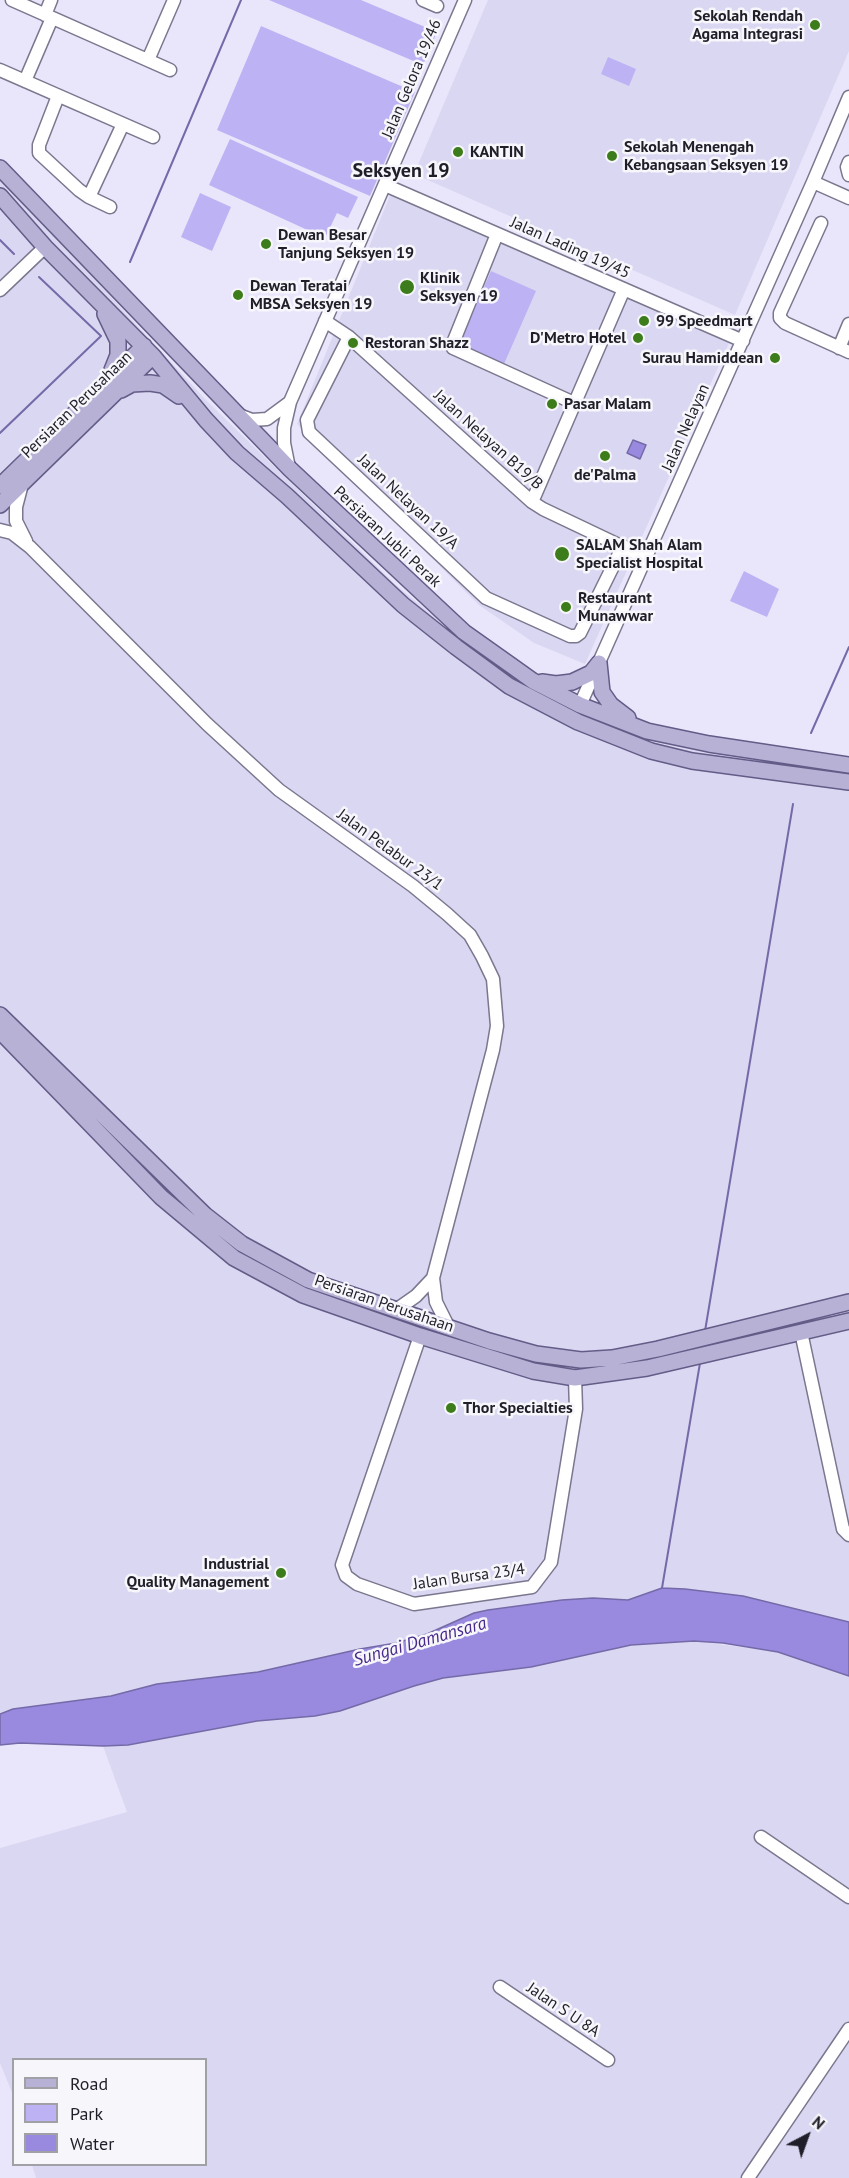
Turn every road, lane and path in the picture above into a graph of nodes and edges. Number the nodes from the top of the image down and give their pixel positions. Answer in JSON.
{"nodes":[{"id":1,"x":12,"y":0,"type":"edge"},
{"id":2,"x":51,"y":0,"type":"edge"},
{"id":3,"x":174,"y":0,"type":"edge"},
{"id":4,"x":423,"y":0,"type":"edge"},
{"id":5,"x":465,"y":0,"type":"edge"},
{"id":6,"x":437,"y":6,"type":"dead end"},
{"id":7,"x":48,"y":16,"type":"junction"},
{"id":8,"x":148,"y":60,"type":"junction"},
{"id":9,"x":0,"y":70,"type":"edge"},
{"id":10,"x":170,"y":70,"type":"dead end"},
{"id":11,"x":24,"y":81,"type":"junction"},
{"id":12,"x":58,"y":96,"type":"junction"},
{"id":13,"x":849,"y":97,"type":"edge"},
{"id":14,"x":123,"y":124,"type":"junction"},
{"id":15,"x":153,"y":137,"type":"dead end"},
{"id":16,"x":849,"y":162,"type":"edge"},
{"id":17,"x":0,"y":168,"type":"edge"},
{"id":18,"x":849,"y":175,"type":"edge"},
{"id":19,"x":813,"y":182,"type":"junction"},
{"id":20,"x":385,"y":185,"type":"junction"},
{"id":21,"x":0,"y":196,"type":"edge"},
{"id":22,"x":89,"y":197,"type":"junction"},
{"id":23,"x":849,"y":198,"type":"edge"},
{"id":24,"x":110,"y":207,"type":"dead end"},
{"id":25,"x":50,"y":220,"type":"junction"},
{"id":26,"x":821,"y":223,"type":"dead end"},
{"id":27,"x":497,"y":234,"type":"junction"},
{"id":28,"x":72,"y":243,"type":"junction"},
{"id":29,"x":45,"y":247,"type":"junction"},
{"id":30,"x":624,"y":289,"type":"junction"},
{"id":31,"x":0,"y":290,"type":"edge"},
{"id":32,"x":95,"y":297,"type":"junction"},
{"id":33,"x":146,"y":319,"type":"junction"},
{"id":34,"x":325,"y":321,"type":"junction"},
{"id":35,"x":849,"y":324,"type":"edge"},
{"id":36,"x":349,"y":337,"type":"junction"},
{"id":37,"x":743,"y":341,"type":"junction"},
{"id":38,"x":151,"y":349,"type":"junction"},
{"id":39,"x":176,"y":350,"type":"junction"},
{"id":40,"x":844,"y":350,"type":"edge"},
{"id":41,"x":110,"y":389,"type":"junction"},
{"id":42,"x":290,"y":402,"type":"junction"},
{"id":43,"x":574,"y":403,"type":"junction"},
{"id":44,"x":235,"y":414,"type":"junction"},
{"id":45,"x":206,"y":420,"type":"junction"},
{"id":46,"x":290,"y":469,"type":"junction"},
{"id":47,"x":22,"y":484,"type":"junction"},
{"id":48,"x":0,"y":486,"type":"edge"},
{"id":49,"x":532,"y":502,"type":"junction"},
{"id":50,"x":0,"y":505,"type":"edge"},
{"id":51,"x":0,"y":530,"type":"edge"},
{"id":52,"x":623,"y":546,"type":"junction"},
{"id":53,"x":30,"y":547,"type":"junction"},
{"id":54,"x":646,"y":558,"type":"junction"},
{"id":55,"x":599,"y":663,"type":"junction"},
{"id":56,"x":533,"y":681,"type":"junction"},
{"id":57,"x":580,"y":705,"type":"junction"},
{"id":58,"x":594,"y":729,"type":"junction"},
{"id":59,"x":647,"y":731,"type":"junction"},
{"id":60,"x":849,"y":765,"type":"edge"},
{"id":61,"x":849,"y":782,"type":"edge"},
{"id":62,"x":0,"y":1015,"type":"edge"},
{"id":63,"x":3,"y":1036,"type":"edge"},
{"id":64,"x":433,"y":1278,"type":"junction"},
{"id":65,"x":849,"y":1302,"type":"edge"},
{"id":66,"x":396,"y":1310,"type":"junction"},
{"id":67,"x":849,"y":1322,"type":"edge"},
{"id":68,"x":449,"y":1328,"type":"junction"},
{"id":69,"x":801,"y":1332,"type":"junction"},
{"id":70,"x":420,"y":1336,"type":"junction"},
{"id":71,"x":574,"y":1378,"type":"junction"},
{"id":72,"x":849,"y":1535,"type":"edge"},
{"id":73,"x":760,"y":1837,"type":"dead end"},
{"id":74,"x":849,"y":1897,"type":"edge"},
{"id":75,"x":500,"y":1987,"type":"dead end"},
{"id":76,"x":849,"y":2029,"type":"edge"},
{"id":77,"x":608,"y":2060,"type":"dead end"},
{"id":78,"x":748,"y":2178,"type":"edge"}],
"edges":[{"from":1,"to":7,"type":"street"},
{"from":2,"to":7,"type":"street"},
{"from":3,"to":8,"type":"street"},
{"from":4,"to":6,"type":"street"},
{"from":5,"to":20,"type":"street","name":"Jalan Gelora 19/46"},
{"from":7,"to":8,"type":"street"},
{"from":7,"to":11,"type":"street"},
{"from":8,"to":10,"type":"street"},
{"from":9,"to":11,"type":"street"},
{"from":11,"to":12,"type":"street"},
{"from":12,"to":14,"type":"street"},
{"from":12,"to":22,"type":"street"},
{"from":13,"to":19,"type":"street","name":"Jalan Nelayan"},
{"from":14,"to":15,"type":"street"},
{"from":14,"to":22,"type":"street"},
{"from":16,"to":18,"type":"street"},
{"from":17,"to":25,"type":"main road","name":"Persiaran Jubli Perak"},
{"from":19,"to":23,"type":"street"},
{"from":19,"to":37,"type":"street","name":"Jalan Nelayan"},
{"from":20,"to":27,"type":"street","name":"Jalan Lading 19/45"},
{"from":20,"to":34,"type":"street","name":"Jalan Gelora 19/46"},
{"from":21,"to":29,"type":"main road"},
{"from":22,"to":24,"type":"street"},
{"from":25,"to":28,"type":"main road","name":"Persiaran Jubli Perak"},
{"from":25,"to":29,"type":"main road"},
{"from":26,"to":40,"type":"street"},
{"from":27,"to":30,"type":"street","name":"Jalan Lading 19/45"},
{"from":27,"to":43,"type":"street"},
{"from":28,"to":29,"type":"main road"},
{"from":28,"to":33,"type":"main road","name":"Persiaran Jubli Perak"},
{"from":29,"to":31,"type":"street"},
{"from":29,"to":32,"type":"main road"},
{"from":30,"to":37,"type":"street","name":"Jalan Lading 19/45"},
{"from":30,"to":43,"type":"street"},
{"from":32,"to":38,"type":"main road"},
{"from":32,"to":41,"type":"main road"},
{"from":33,"to":38,"type":"main road"},
{"from":33,"to":39,"type":"main road","name":"Persiaran Jubli Perak"},
{"from":34,"to":36,"type":"street","name":"Jalan Nelayan B19/B"},
{"from":34,"to":42,"type":"street","name":"Jalan Gelora 19/46"},
{"from":35,"to":40,"type":"street"},
{"from":36,"to":49,"type":"street","name":"Jalan Nelayan B19/B"},
{"from":36,"to":52,"type":"street","name":"Jalan Nelayan 19/A"},
{"from":37,"to":54,"type":"street","name":"Jalan Nelayan"},
{"from":38,"to":39,"type":"main road"},
{"from":38,"to":41,"type":"main road","name":"Persiaran Perusahaan"},
{"from":38,"to":45,"type":"main road"},
{"from":39,"to":44,"type":"main road","name":"Persiaran Jubli Perak"},
{"from":41,"to":45,"type":"main road"},
{"from":41,"to":47,"type":"main road","name":"Persiaran Perusahaan"},
{"from":41,"to":48,"type":"main road","name":"Persiaran Perusahaan"},
{"from":42,"to":44,"type":"street"},
{"from":42,"to":46,"type":"street","name":"Jalan Gelora 19/46"},
{"from":43,"to":49,"type":"street"},
{"from":44,"to":46,"type":"main road","name":"Persiaran Jubli Perak"},
{"from":45,"to":58,"type":"main road"},
{"from":46,"to":56,"type":"main road","name":"Persiaran Jubli Perak"},
{"from":47,"to":50,"type":"main road","name":"Persiaran Perusahaan"},
{"from":47,"to":53,"type":"street","name":"Jalan Pelabur 23/1"},
{"from":49,"to":52,"type":"street","name":"Jalan Nelayan B19/B"},
{"from":51,"to":53,"type":"street","name":"Jalan Pelabur 23/1"},
{"from":52,"to":54,"type":"street","name":"Jalan Nelayan B19/B"},
{"from":53,"to":64,"type":"street","name":"Jalan Pelabur 23/1"},
{"from":54,"to":55,"type":"street","name":"Jalan Nelayan"},
{"from":55,"to":56,"type":"main road"},
{"from":55,"to":57,"type":"street","name":"Jalan Nelayan"},
{"from":55,"to":59,"type":"main road"},
{"from":56,"to":57,"type":"main road","name":"Persiaran Jubli Perak"},
{"from":57,"to":58,"type":"main road"},
{"from":57,"to":59,"type":"main road","name":"Persiaran Jubli Perak"},
{"from":58,"to":61,"type":"main road"},
{"from":59,"to":60,"type":"main road","name":"Persiaran Jubli Perak"},
{"from":62,"to":66,"type":"main road","name":"Persiaran Perusahaan"},
{"from":63,"to":70,"type":"main road","name":"Persiaran Perusahaan"},
{"from":64,"to":66,"type":"street"},
{"from":64,"to":68,"type":"street","name":"Jalan Pelabur 23/1"},
{"from":65,"to":68,"type":"main road","name":"Persiaran Perusahaan"},
{"from":66,"to":68,"type":"main road","name":"Persiaran Perusahaan"},
{"from":67,"to":69,"type":"main road","name":"Persiaran Perusahaan"},
{"from":69,"to":71,"type":"main road","name":"Persiaran Perusahaan"},
{"from":69,"to":72,"type":"street"},
{"from":70,"to":71,"type":"main road","name":"Persiaran Perusahaan"},
{"from":70,"to":71,"type":"street","name":"Jalan Bursa 23/4"},
{"from":73,"to":74,"type":"street"},
{"from":75,"to":77,"type":"street","name":"Jalan S U 8A"},
{"from":76,"to":78,"type":"street"}]}
